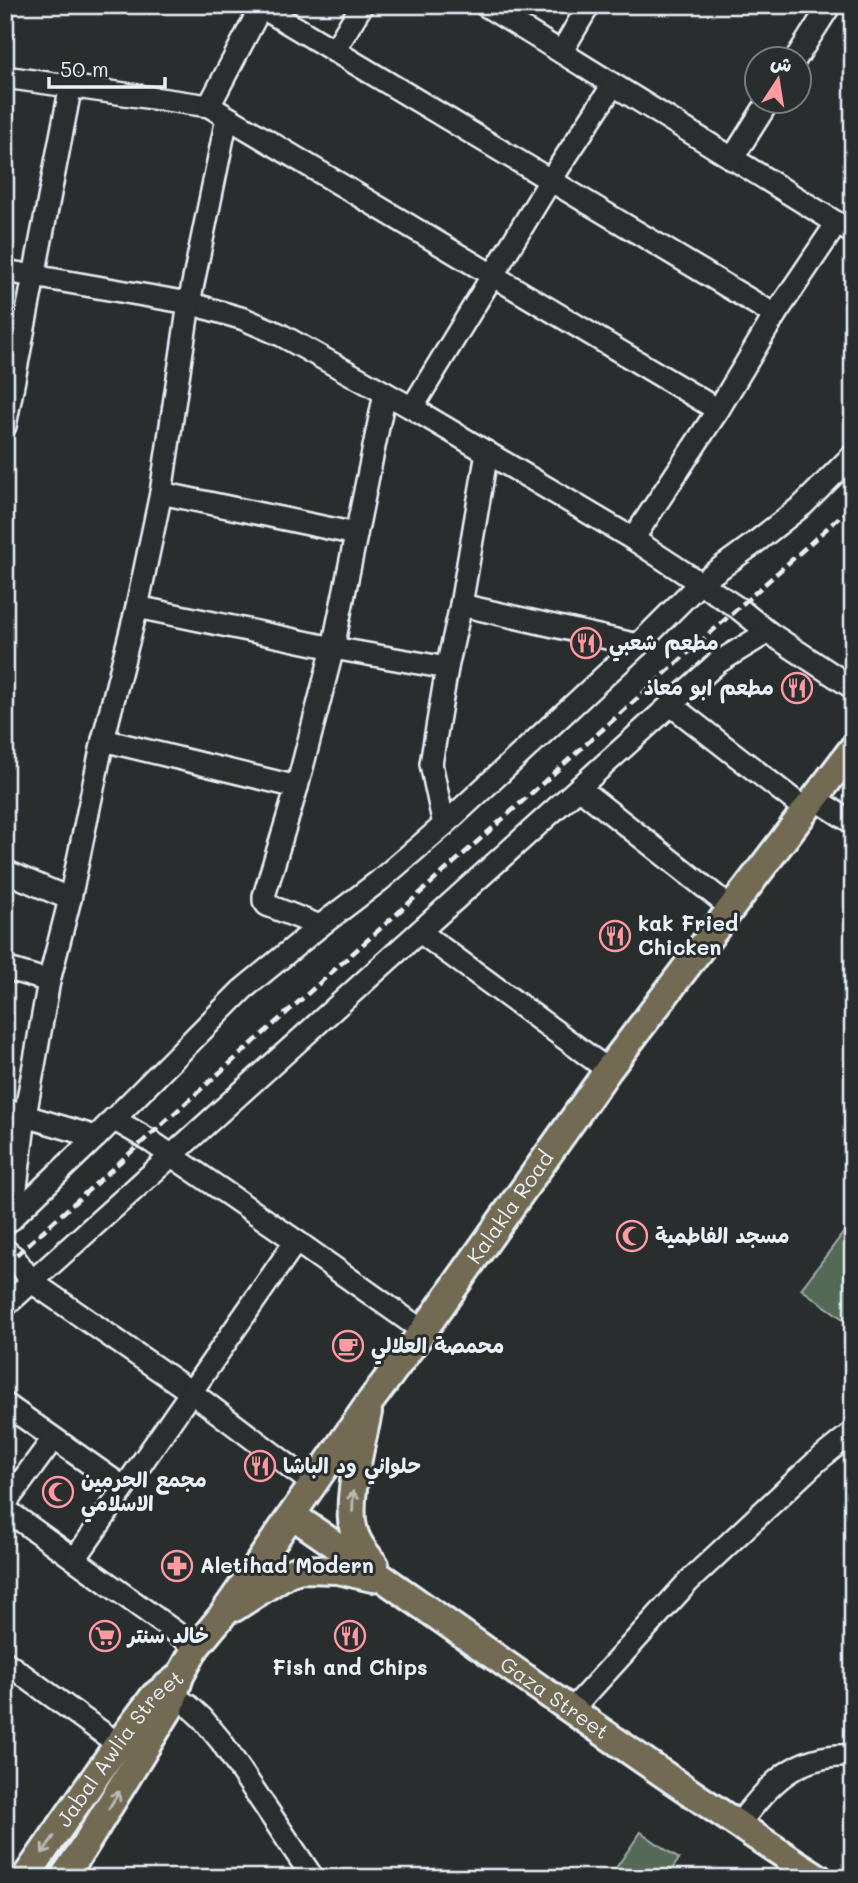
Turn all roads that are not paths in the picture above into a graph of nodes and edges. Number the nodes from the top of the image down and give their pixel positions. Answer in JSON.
{"nodes":[{"id":1,"x":362,"y":5,"type":"edge"},
{"id":2,"x":485,"y":5,"type":"edge"},
{"id":3,"x":589,"y":5,"type":"edge"},
{"id":4,"x":830,"y":5,"type":"edge"},
{"id":5,"x":259,"y":6,"type":"edge"},
{"id":6,"x":804,"y":46,"type":"edge"},
{"id":7,"x":334,"y":51,"type":"junction"},
{"id":8,"x":562,"y":51,"type":"junction"},
{"id":9,"x":5,"y":77,"type":"edge"},
{"id":10,"x":71,"y":85,"type":"junction"},
{"id":11,"x":613,"y":85,"type":"junction"},
{"id":12,"x":209,"y":106,"type":"junction"},
{"id":13,"x":759,"y":116,"type":"edge"},
{"id":14,"x":227,"y":118,"type":"junction"},
{"id":15,"x":732,"y":159,"type":"junction"},
{"id":16,"x":550,"y":181,"type":"junction"},
{"id":17,"x":845,"y":228,"type":"edge"},
{"id":18,"x":5,"y":271,"type":"edge"},
{"id":19,"x":492,"y":275,"type":"junction"},
{"id":20,"x":34,"y":276,"type":"junction"},
{"id":21,"x":189,"y":303,"type":"junction"},
{"id":22,"x":775,"y":315,"type":"junction"},
{"id":23,"x":385,"y":393,"type":"junction"},
{"id":24,"x":412,"y":408,"type":"junction"},
{"id":25,"x":718,"y":410,"type":"junction"},
{"id":26,"x":5,"y":426,"type":"edge"},
{"id":27,"x":487,"y":452,"type":"junction"},
{"id":28,"x":853,"y":455,"type":"edge"},
{"id":29,"x":161,"y":493,"type":"junction"},
{"id":30,"x":356,"y":534,"type":"junction"},
{"id":31,"x":633,"y":539,"type":"junction"},
{"id":32,"x":699,"y":583,"type":"junction"},
{"id":33,"x":461,"y":605,"type":"junction"},
{"id":34,"x":137,"y":607,"type":"junction"},
{"id":35,"x":768,"y":632,"type":"junction"},
{"id":36,"x":638,"y":645,"type":"junction"},
{"id":37,"x":334,"y":648,"type":"junction"},
{"id":38,"x":447,"y":668,"type":"junction"},
{"id":39,"x":853,"y":688,"type":"edge"},
{"id":40,"x":671,"y":705,"type":"junction"},
{"id":41,"x":103,"y":740,"type":"junction"},
{"id":42,"x":853,"y":748,"type":"edge"},
{"id":43,"x":297,"y":787,"type":"junction"},
{"id":44,"x":579,"y":788,"type":"junction"},
{"id":45,"x":809,"y":804,"type":"junction"},
{"id":46,"x":853,"y":823,"type":"edge"},
{"id":47,"x":444,"y":825,"type":"junction"},
{"id":48,"x":5,"y":871,"type":"edge"},
{"id":49,"x":69,"y":899,"type":"junction"},
{"id":50,"x":730,"y":907,"type":"junction"},
{"id":51,"x":320,"y":926,"type":"junction"},
{"id":52,"x":420,"y":932,"type":"junction"},
{"id":53,"x":5,"y":968,"type":"edge"},
{"id":54,"x":50,"y":981,"type":"junction"},
{"id":55,"x":608,"y":1070,"type":"junction"},
{"id":56,"x":15,"y":1113,"type":"edge"},
{"id":57,"x":113,"y":1119,"type":"junction"},
{"id":58,"x":96,"y":1137,"type":"junction"},
{"id":59,"x":172,"y":1156,"type":"junction"},
{"id":60,"x":8,"y":1222,"type":"edge"},
{"id":61,"x":296,"y":1241,"type":"junction"},
{"id":62,"x":5,"y":1250,"type":"edge"},
{"id":63,"x":32,"y":1282,"type":"junction"},
{"id":64,"x":5,"y":1306,"type":"edge"},
{"id":65,"x":423,"y":1331,"type":"junction"},
{"id":66,"x":191,"y":1392,"type":"junction"},
{"id":67,"x":370,"y":1402,"type":"junction"},
{"id":68,"x":5,"y":1404,"type":"edge"},
{"id":69,"x":853,"y":1432,"type":"edge"},
{"id":70,"x":52,"y":1438,"type":"junction"},
{"id":71,"x":313,"y":1484,"type":"junction"},
{"id":72,"x":123,"y":1487,"type":"junction"},
{"id":73,"x":5,"y":1507,"type":"edge"},
{"id":74,"x":292,"y":1516,"type":"junction"},
{"id":75,"x":75,"y":1559,"type":"junction"},
{"id":76,"x":389,"y":1582,"type":"junction"},
{"id":77,"x":221,"y":1617,"type":"junction"},
{"id":78,"x":196,"y":1647,"type":"junction"},
{"id":79,"x":5,"y":1662,"type":"edge"},
{"id":80,"x":172,"y":1688,"type":"junction"},
{"id":81,"x":571,"y":1711,"type":"junction"},
{"id":82,"x":118,"y":1744,"type":"junction"},
{"id":83,"x":853,"y":1756,"type":"edge"},
{"id":84,"x":738,"y":1825,"type":"junction"},
{"id":85,"x":25,"y":1878,"type":"edge"},
{"id":86,"x":63,"y":1878,"type":"edge"},
{"id":87,"x":313,"y":1878,"type":"edge"},
{"id":88,"x":819,"y":1878,"type":"edge"}],
"edges":[{"from":1,"to":7,"type":"street"},
{"from":2,"to":8,"type":"street"},
{"from":3,"to":8,"type":"street"},
{"from":4,"to":6,"type":"street"},
{"from":5,"to":7,"type":"street"},
{"from":5,"to":12,"type":"street"},
{"from":7,"to":16,"type":"street"},
{"from":8,"to":11,"type":"street"},
{"from":9,"to":10,"type":"street"},
{"from":10,"to":12,"type":"street"},
{"from":10,"to":20,"type":"street"},
{"from":11,"to":15,"type":"street"},
{"from":11,"to":16,"type":"street"},
{"from":12,"to":14,"type":"street"},
{"from":13,"to":15,"type":"street"},
{"from":14,"to":19,"type":"street"},
{"from":14,"to":21,"type":"street"},
{"from":15,"to":17,"type":"street"},
{"from":16,"to":19,"type":"street"},
{"from":16,"to":22,"type":"street"},
{"from":17,"to":22,"type":"street"},
{"from":18,"to":20,"type":"street"},
{"from":19,"to":24,"type":"street"},
{"from":19,"to":25,"type":"street"},
{"from":20,"to":21,"type":"street"},
{"from":20,"to":26,"type":"street"},
{"from":21,"to":23,"type":"street"},
{"from":21,"to":29,"type":"street"},
{"from":22,"to":25,"type":"street"},
{"from":23,"to":24,"type":"street"},
{"from":23,"to":30,"type":"street"},
{"from":24,"to":27,"type":"street"},
{"from":25,"to":31,"type":"street"},
{"from":27,"to":31,"type":"street"},
{"from":27,"to":33,"type":"street"},
{"from":28,"to":32,"type":"street"},
{"from":29,"to":30,"type":"street"},
{"from":29,"to":34,"type":"street"},
{"from":30,"to":37,"type":"street"},
{"from":31,"to":32,"type":"street"},
{"from":32,"to":35,"type":"street"},
{"from":32,"to":36,"type":"street"},
{"from":33,"to":36,"type":"street"},
{"from":33,"to":38,"type":"street"},
{"from":34,"to":37,"type":"street"},
{"from":34,"to":41,"type":"street"},
{"from":35,"to":39,"type":"street"},
{"from":35,"to":40,"type":"street"},
{"from":36,"to":47,"type":"street"},
{"from":37,"to":38,"type":"street"},
{"from":37,"to":43,"type":"street"},
{"from":38,"to":47,"type":"street"},
{"from":40,"to":44,"type":"street"},
{"from":40,"to":45,"type":"street"},
{"from":41,"to":43,"type":"street"},
{"from":41,"to":49,"type":"street"},
{"from":42,"to":45,"type":"main road","name":"Kalakla Road"},
{"from":43,"to":51,"type":"street"},
{"from":44,"to":50,"type":"street"},
{"from":44,"to":52,"type":"street"},
{"from":45,"to":46,"type":"street"},
{"from":45,"to":50,"type":"main road","name":"Kalakla Road"},
{"from":47,"to":51,"type":"street"},
{"from":48,"to":49,"type":"street"},
{"from":49,"to":54,"type":"street"},
{"from":50,"to":55,"type":"main road","name":"Kalakla Road"},
{"from":51,"to":57,"type":"street"},
{"from":52,"to":55,"type":"street"},
{"from":52,"to":59,"type":"street"},
{"from":53,"to":54,"type":"street"},
{"from":54,"to":56,"type":"street"},
{"from":55,"to":65,"type":"main road","name":"Kalakla Road"},
{"from":56,"to":58,"type":"street"},
{"from":56,"to":60,"type":"street"},
{"from":57,"to":58,"type":"street"},
{"from":57,"to":59,"type":"street"},
{"from":58,"to":60,"type":"street"},
{"from":59,"to":61,"type":"street"},
{"from":59,"to":63,"type":"street"},
{"from":61,"to":65,"type":"street"},
{"from":61,"to":66,"type":"street"},
{"from":62,"to":63,"type":"street"},
{"from":63,"to":64,"type":"street"},
{"from":63,"to":66,"type":"street"},
{"from":65,"to":67,"type":"main road","name":"Kalakla Road"},
{"from":66,"to":71,"type":"street"},
{"from":66,"to":72,"type":"street"},
{"from":67,"to":71,"type":"main road","name":"Kalakla Road"},
{"from":76,"to":67,"type":"main road","one_way":true},
{"from":68,"to":70,"type":"street"},
{"from":69,"to":81,"type":"street"},
{"from":70,"to":72,"type":"street"},
{"from":70,"to":73,"type":"street"},
{"from":71,"to":74,"type":"main road","name":"Kalakla Road"},
{"from":72,"to":75,"type":"street"},
{"from":73,"to":75,"type":"street"},
{"from":74,"to":76,"type":"main road","name":"Gaza Street"},
{"from":74,"to":77,"type":"main road","name":"Kalakla Road"},
{"from":75,"to":78,"type":"street"},
{"from":76,"to":77,"type":"main road"},
{"from":76,"to":81,"type":"main road","name":"Gaza Street"},
{"from":77,"to":78,"type":"main road","name":"Kalakla Road"},
{"from":78,"to":80,"type":"main road","name":"Kalakla Road"},
{"from":79,"to":82,"type":"street"},
{"from":80,"to":82,"type":"main road","name":"Jabal Awlia Street"},
{"from":86,"to":80,"type":"main road","name":"Jabal Awlia Street","one_way":true},
{"from":80,"to":87,"type":"street"},
{"from":81,"to":84,"type":"main road","name":"Gaza Street"},
{"from":82,"to":85,"type":"main road","name":"Jabal Awlia Street","one_way":true},
{"from":83,"to":84,"type":"street"},
{"from":84,"to":88,"type":"main road","name":"Gaza Street"}]}
